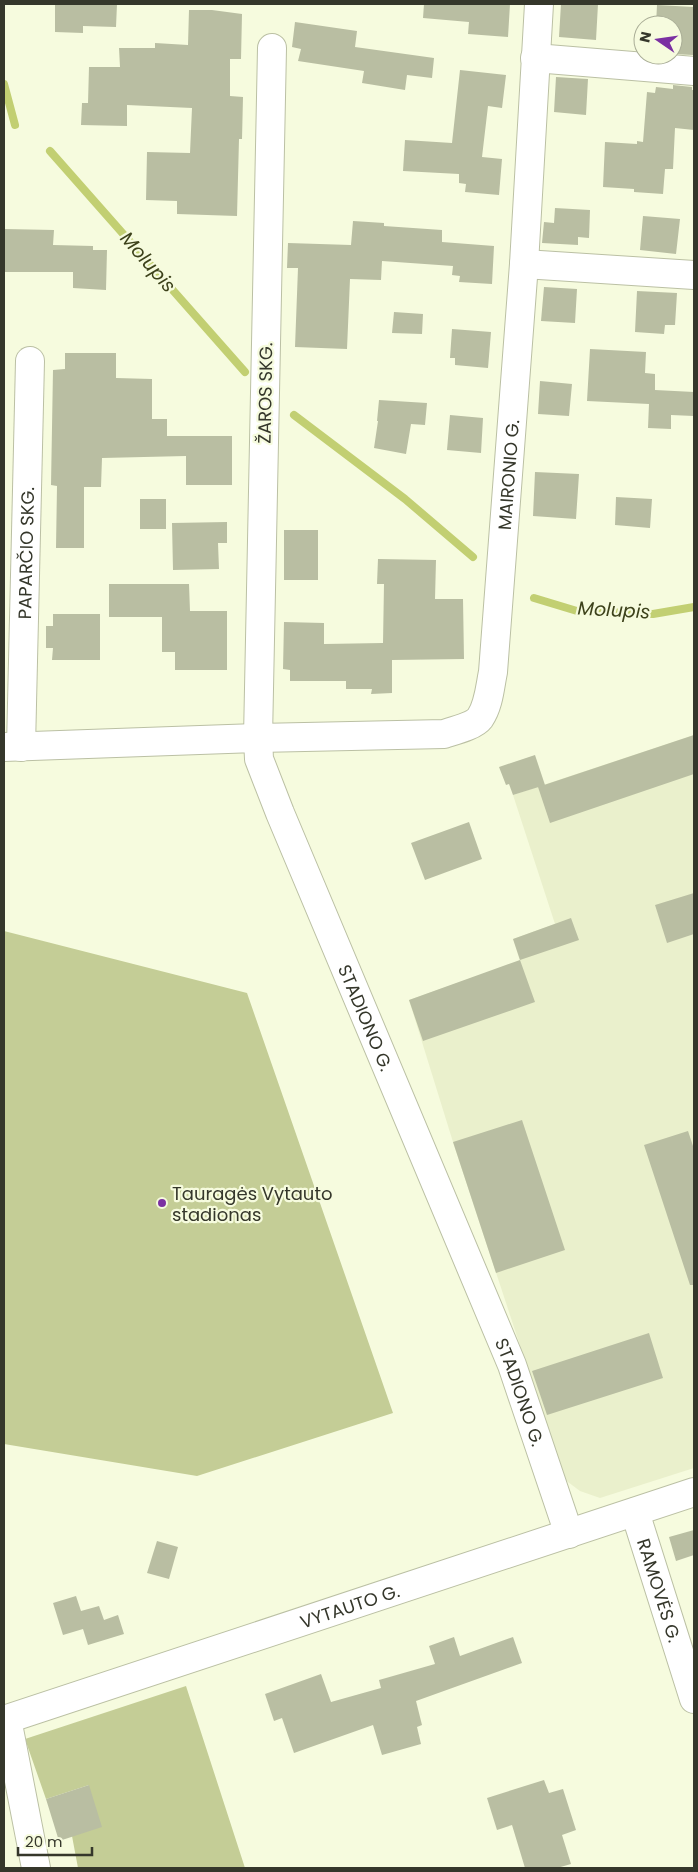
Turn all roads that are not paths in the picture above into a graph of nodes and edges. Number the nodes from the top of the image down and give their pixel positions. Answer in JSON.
{"nodes":[{"id":1,"x":538,"y":4,"type":"edge"},
{"id":2,"x":272,"y":48,"type":"dead end"},
{"id":3,"x":535,"y":58,"type":"junction"},
{"id":4,"x":694,"y":71,"type":"edge"},
{"id":5,"x":524,"y":264,"type":"junction"},
{"id":6,"x":694,"y":276,"type":"edge"},
{"id":7,"x":30,"y":361,"type":"dead end"},
{"id":8,"x":258,"y":738,"type":"junction"},
{"id":9,"x":12,"y":747,"type":"edge"},
{"id":10,"x":694,"y":1492,"type":"edge"},
{"id":11,"x":635,"y":1512,"type":"junction"},
{"id":12,"x":569,"y":1534,"type":"junction"},
{"id":13,"x":694,"y":1699,"type":"edge"},
{"id":14,"x":5,"y":1720,"type":"edge"},
{"id":15,"x":36,"y":1868,"type":"edge"}],
"edges":[{"from":1,"to":3,"type":"street","name":"MAIRONIO G."},
{"from":2,"to":8,"type":"street","name":"ŽAROS SKG."},
{"from":3,"to":4,"type":"street"},
{"from":3,"to":5,"type":"street","name":"MAIRONIO G."},
{"from":5,"to":6,"type":"street"},
{"from":5,"to":8,"type":"street","name":"MAIRONIO G."},
{"from":7,"to":9,"type":"street","name":"PAPARČIO SKG."},
{"from":8,"to":9,"type":"street"},
{"from":8,"to":12,"type":"street","name":"STADIONO G."},
{"from":10,"to":11,"type":"street","name":"VYTAUTO G."},
{"from":11,"to":12,"type":"street","name":"VYTAUTO G."},
{"from":11,"to":13,"type":"street","name":"RAMOVĖS G."},
{"from":12,"to":14,"type":"street","name":"VYTAUTO G."},
{"from":14,"to":15,"type":"street"}]}
